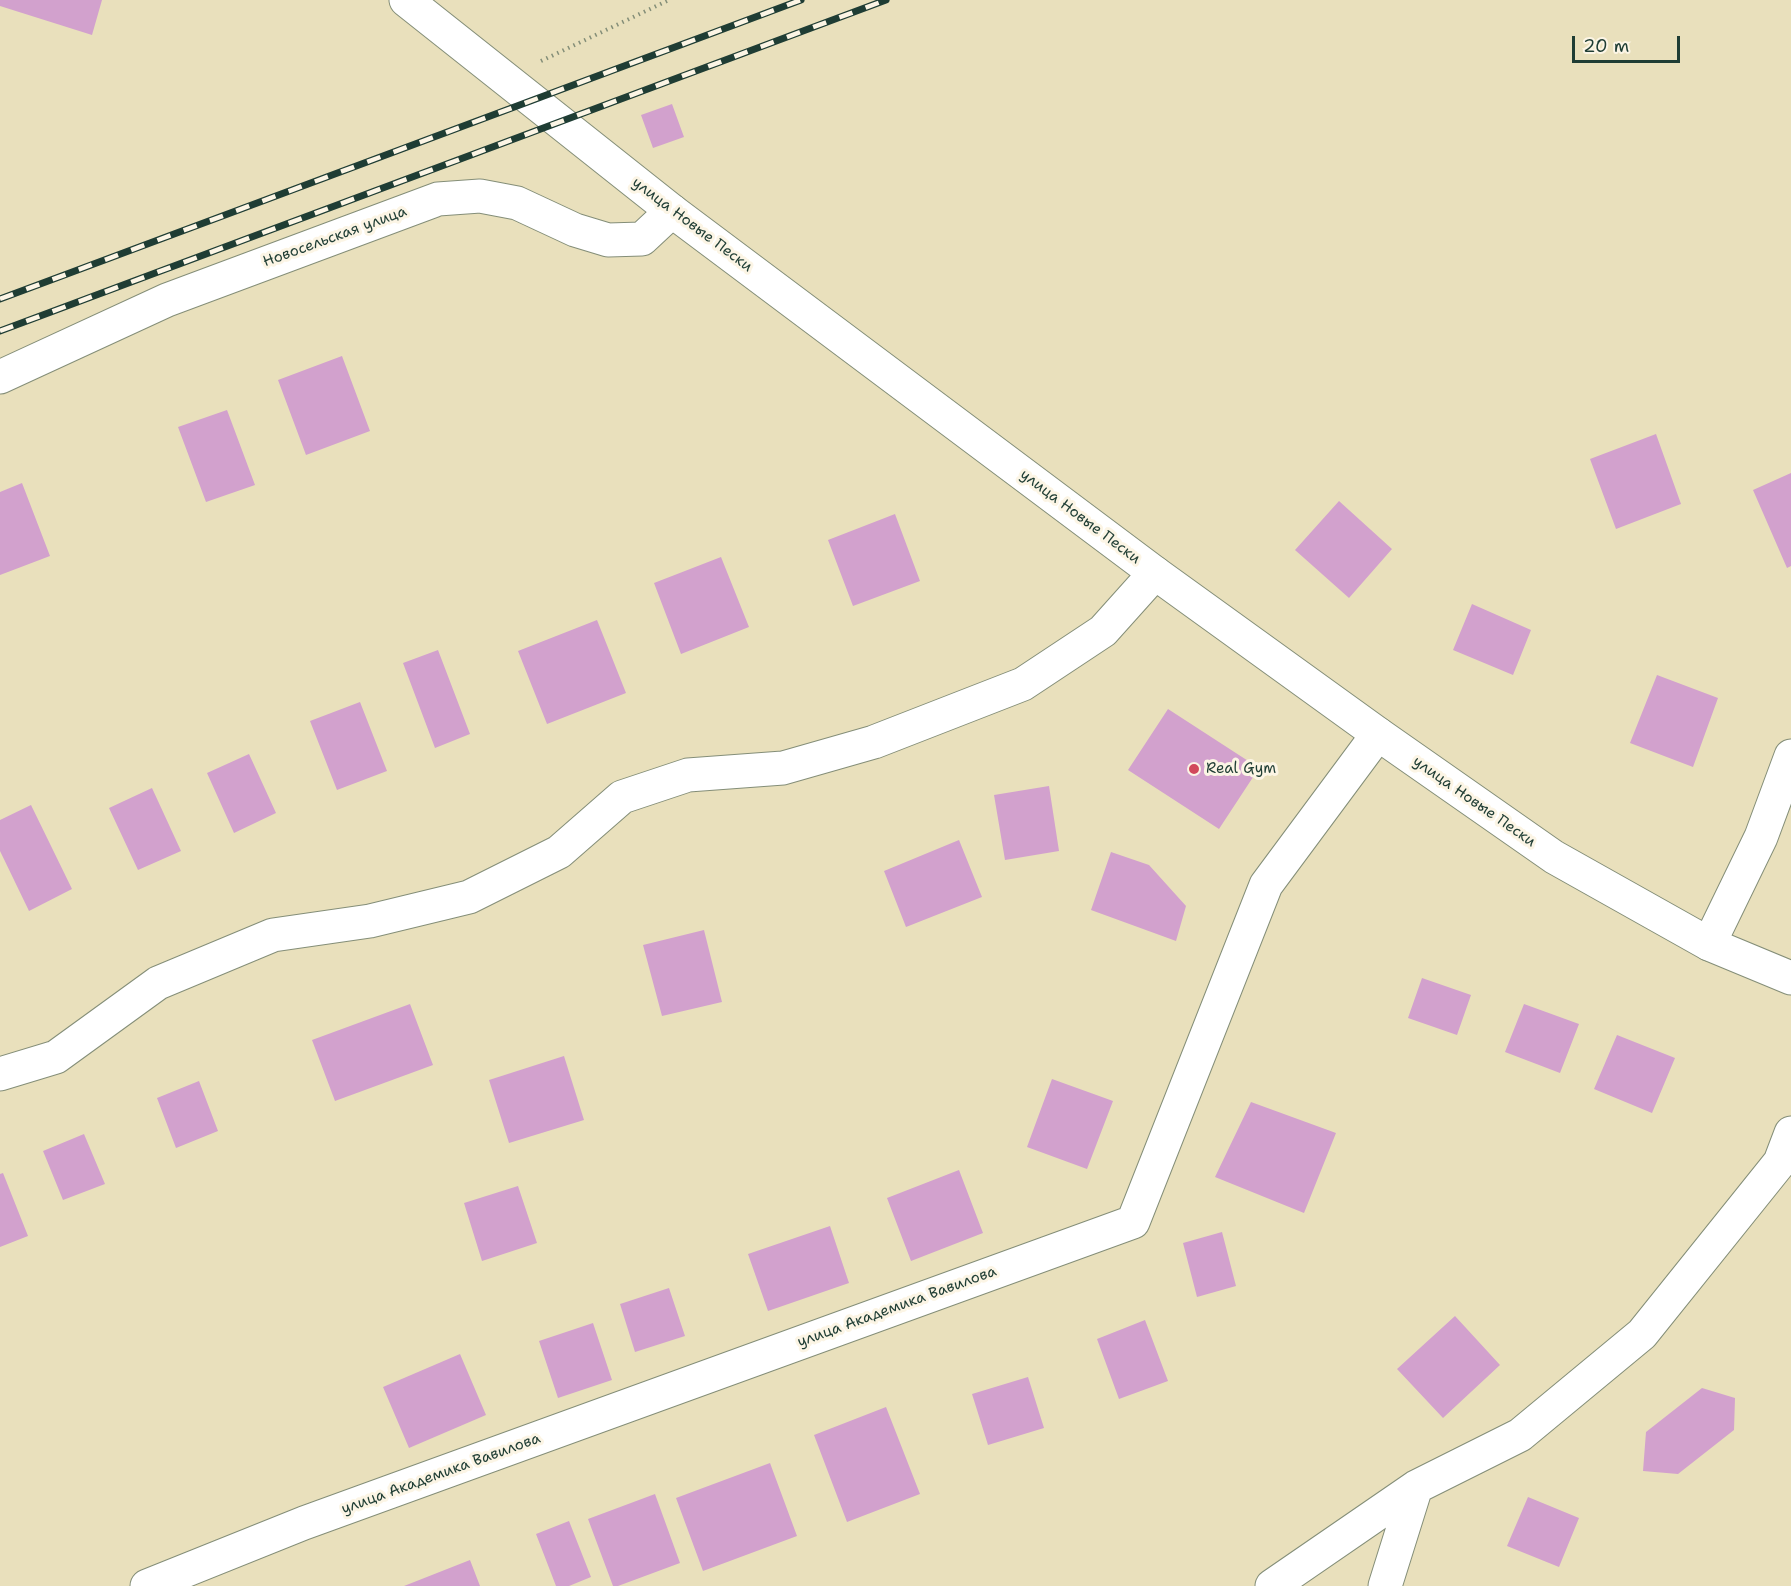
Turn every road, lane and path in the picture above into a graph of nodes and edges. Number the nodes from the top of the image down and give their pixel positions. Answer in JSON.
{"nodes":[{"id":1,"x":406,"y":0,"type":"edge"},
{"id":2,"x":669,"y":0,"type":"edge"},
{"id":3,"x":505,"y":78,"type":"junction"},
{"id":4,"x":672,"y":211,"type":"junction"},
{"id":5,"x":0,"y":377,"type":"edge"},
{"id":6,"x":1155,"y":573,"type":"junction"},
{"id":7,"x":1378,"y":734,"type":"junction"},
{"id":8,"x":1791,"y":756,"type":"edge"},
{"id":9,"x":1709,"y":944,"type":"junction"},
{"id":10,"x":1791,"y":978,"type":"edge"},
{"id":11,"x":0,"y":1074,"type":"edge"},
{"id":12,"x":1791,"y":1133,"type":"edge"},
{"id":13,"x":1416,"y":1487,"type":"junction"},
{"id":14,"x":147,"y":1586,"type":"edge"},
{"id":15,"x":1272,"y":1586,"type":"edge"},
{"id":16,"x":1385,"y":1586,"type":"edge"}],
"edges":[{"from":1,"to":3,"type":"street","name":"улица Новые Пески"},
{"from":2,"to":3,"type":"path"},
{"from":3,"to":4,"type":"street","name":"улица Новые Пески"},
{"from":4,"to":5,"type":"street","name":"Новосельская улица"},
{"from":4,"to":6,"type":"street","name":"улица Новые Пески"},
{"from":6,"to":7,"type":"street","name":"улица Новые Пески"},
{"from":6,"to":11,"type":"street"},
{"from":7,"to":9,"type":"street","name":"улица Новые Пески"},
{"from":7,"to":14,"type":"street","name":"улица Академика Вавилова"},
{"from":8,"to":9,"type":"street"},
{"from":9,"to":10,"type":"street","name":"улица Новые Пески"},
{"from":12,"to":13,"type":"street"},
{"from":13,"to":15,"type":"street"},
{"from":13,"to":16,"type":"street"}]}
